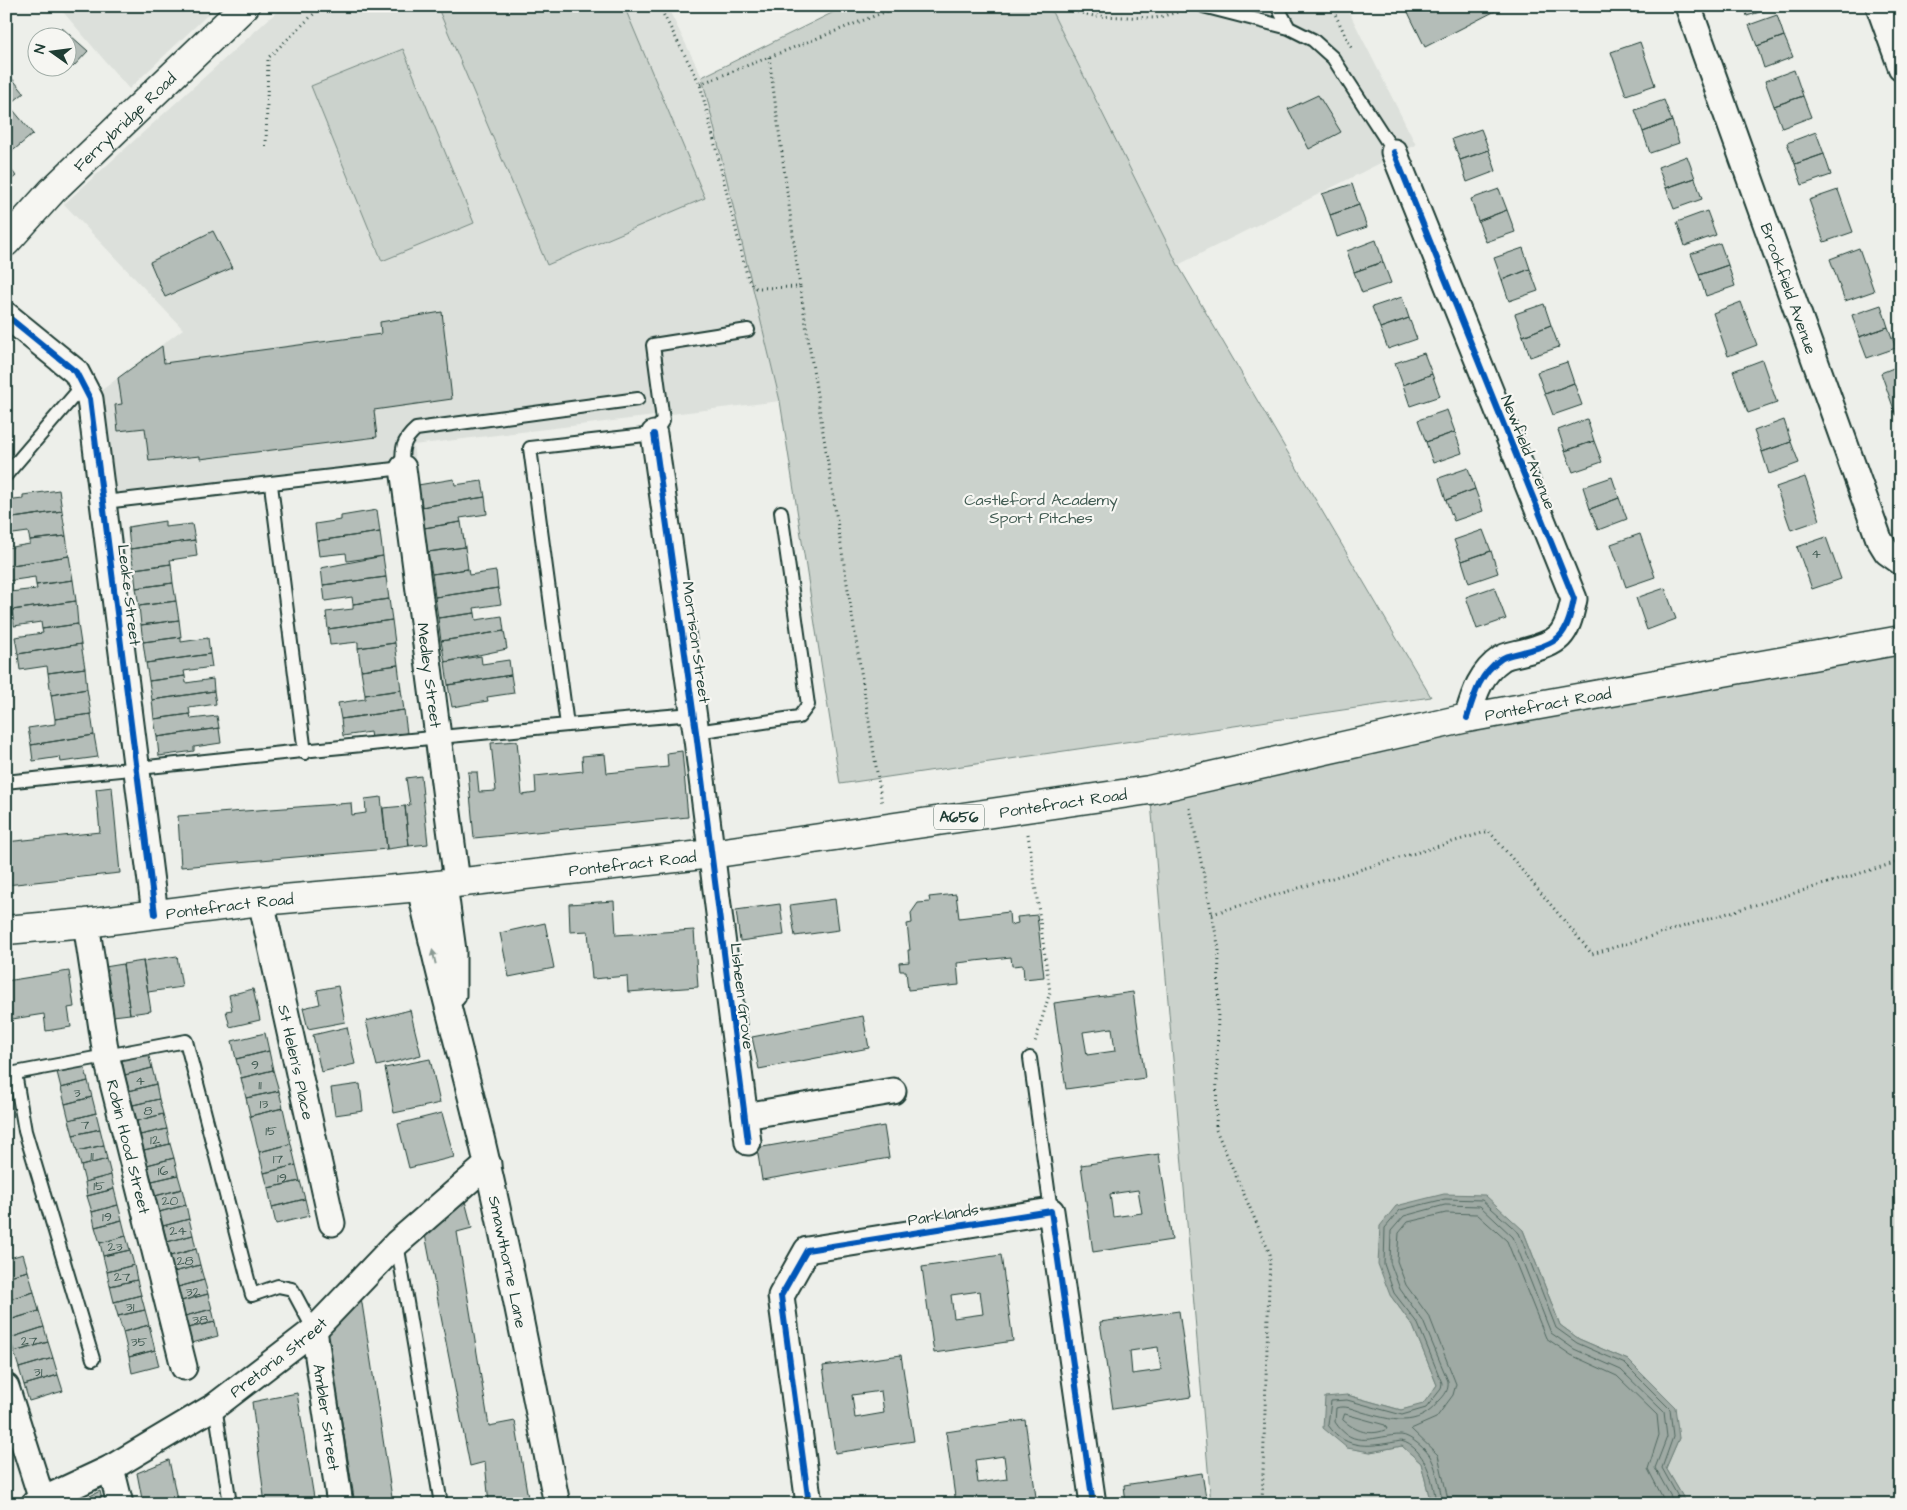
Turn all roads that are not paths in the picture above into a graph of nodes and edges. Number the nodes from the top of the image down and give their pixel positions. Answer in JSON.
{"nodes":[{"id":1,"x":246,"y":6,"type":"edge"},
{"id":2,"x":1233,"y":6,"type":"edge"},
{"id":3,"x":1277,"y":6,"type":"edge"},
{"id":4,"x":1688,"y":6,"type":"edge"},
{"id":5,"x":1879,"y":6,"type":"edge"},
{"id":6,"x":1197,"y":7,"type":"edge"},
{"id":7,"x":1250,"y":19,"type":"junction"},
{"id":8,"x":1289,"y":28,"type":"junction"},
{"id":9,"x":1901,"y":67,"type":"edge"},
{"id":10,"x":1394,"y":152,"type":"joint"},
{"id":11,"x":6,"y":242,"type":"edge"},
{"id":12,"x":6,"y":315,"type":"edge"},
{"id":13,"x":748,"y":330,"type":"dead end"},
{"id":14,"x":84,"y":384,"type":"junction"},
{"id":15,"x":638,"y":399,"type":"dead end"},
{"id":16,"x":654,"y":434,"type":"junction"},
{"id":17,"x":403,"y":468,"type":"junction"},
{"id":18,"x":6,"y":475,"type":"edge"},
{"id":19,"x":271,"y":485,"type":"junction"},
{"id":20,"x":104,"y":502,"type":"junction"},
{"id":21,"x":781,"y":512,"type":"dead end"},
{"id":22,"x":1901,"y":562,"type":"edge"},
{"id":23,"x":1901,"y":640,"type":"edge"},
{"id":24,"x":1467,"y":718,"type":"junction"},
{"id":25,"x":695,"y":723,"type":"junction"},
{"id":26,"x":567,"y":724,"type":"junction"},
{"id":27,"x":437,"y":736,"type":"junction"},
{"id":28,"x":306,"y":752,"type":"junction"},
{"id":29,"x":138,"y":768,"type":"junction"},
{"id":30,"x":6,"y":782,"type":"edge"},
{"id":31,"x":711,"y":854,"type":"junction"},
{"id":32,"x":440,"y":884,"type":"junction"},
{"id":33,"x":261,"y":901,"type":"junction"},
{"id":34,"x":155,"y":914,"type":"junction"},
{"id":35,"x":86,"y":923,"type":"junction"},
{"id":36,"x":6,"y":930,"type":"edge"},
{"id":37,"x":106,"y":1055,"type":"junction"},
{"id":38,"x":1030,"y":1058,"type":"road end"},
{"id":39,"x":893,"y":1091,"type":"dead end"},
{"id":40,"x":745,"y":1116,"type":"junction"},
{"id":41,"x":748,"y":1142,"type":"dead end"},
{"id":42,"x":488,"y":1164,"type":"junction"},
{"id":43,"x":1052,"y":1211,"type":"junction"},
{"id":44,"x":332,"y":1223,"type":"dead end"},
{"id":45,"x":397,"y":1243,"type":"junction"},
{"id":46,"x":314,"y":1330,"type":"junction"},
{"id":47,"x":93,"y":1359,"type":"dead end"},
{"id":48,"x":184,"y":1367,"type":"dead end"},
{"id":49,"x":6,"y":1387,"type":"edge"},
{"id":50,"x":215,"y":1406,"type":"junction"},
{"id":51,"x":111,"y":1468,"type":"junction"},
{"id":52,"x":38,"y":1502,"type":"edge"},
{"id":53,"x":120,"y":1504,"type":"edge"},
{"id":54,"x":230,"y":1504,"type":"edge"},
{"id":55,"x":340,"y":1504,"type":"edge"},
{"id":56,"x":441,"y":1504,"type":"edge"},
{"id":57,"x":557,"y":1504,"type":"edge"},
{"id":58,"x":809,"y":1504,"type":"edge"},
{"id":59,"x":1093,"y":1504,"type":"edge"}],
"edges":[{"from":1,"to":11,"type":"main road","name":"Ferrybridge Road"},
{"from":2,"to":7,"type":"lane"},
{"from":3,"to":8,"type":"lane"},
{"from":4,"to":22,"type":"street","name":"Brookfield Avenue"},
{"from":5,"to":9,"type":"street"},
{"from":6,"to":7,"type":"lane"},
{"from":7,"to":8,"type":"lane"},
{"from":8,"to":10,"type":"lane"},
{"from":10,"to":24,"type":"street","name":"Newfield Avenue"},
{"from":12,"to":14,"type":"street","name":"Leake Street"},
{"from":13,"to":16,"type":"lane"},
{"from":14,"to":18,"type":"lane"},
{"from":14,"to":20,"type":"street","name":"Leake Street"},
{"from":15,"to":17,"type":"lane"},
{"from":16,"to":25,"type":"street","name":"Morrison Street"},
{"from":16,"to":26,"type":"lane"},
{"from":17,"to":19,"type":"lane"},
{"from":17,"to":27,"type":"street","name":"Medley Street"},
{"from":19,"to":20,"type":"lane"},
{"from":19,"to":28,"type":"lane"},
{"from":20,"to":29,"type":"street","name":"Leake Street"},
{"from":21,"to":25,"type":"lane"},
{"from":23,"to":24,"type":"main road","name":"Pontefract Road","number":"A656"},
{"from":24,"to":31,"type":"main road","name":"Pontefract Road","number":"A656"},
{"from":25,"to":26,"type":"lane"},
{"from":25,"to":31,"type":"street","name":"Morrison Street"},
{"from":26,"to":27,"type":"lane"},
{"from":27,"to":28,"type":"lane"},
{"from":27,"to":32,"type":"street","name":"Medley Street"},
{"from":28,"to":29,"type":"lane"},
{"from":29,"to":30,"type":"lane"},
{"from":29,"to":34,"type":"street","name":"Leake Street"},
{"from":31,"to":32,"type":"main road","name":"Pontefract Road","number":"A656"},
{"from":31,"to":40,"type":"street","name":"Lisheen Grove"},
{"from":32,"to":33,"type":"main road","name":"Pontefract Road","number":"A656"},
{"from":32,"to":42,"type":"street","name":"Smawthorne Lane"},
{"from":33,"to":34,"type":"main road","name":"Pontefract Road","number":"A656"},
{"from":33,"to":44,"type":"street","name":"St Helen's Place"},
{"from":34,"to":35,"type":"main road","name":"Pontefract Road","number":"A656"},
{"from":35,"to":36,"type":"main road","name":"Pontefract Road","number":"A656"},
{"from":35,"to":37,"type":"street","name":"Robin Hood Street"},
{"from":37,"to":46,"type":"lane"},
{"from":37,"to":47,"type":"lane"},
{"from":37,"to":48,"type":"street","name":"Robin Hood Street"},
{"from":38,"to":43,"type":"lane"},
{"from":39,"to":40,"type":"street"},
{"from":40,"to":41,"type":"street","name":"Lisheen Grove"},
{"from":42,"to":45,"type":"street","name":"Pretoria Street"},
{"from":42,"to":57,"type":"street","name":"Smawthorne Lane"},
{"from":43,"to":58,"type":"street","name":"Parklands"},
{"from":43,"to":59,"type":"street"},
{"from":45,"to":46,"type":"street","name":"Pretoria Street"},
{"from":45,"to":56,"type":"lane"},
{"from":46,"to":50,"type":"street","name":"Pretoria Street"},
{"from":46,"to":55,"type":"street","name":"Ambler Street"},
{"from":49,"to":52,"type":"street"},
{"from":50,"to":51,"type":"street","name":"Pretoria Street"},
{"from":50,"to":54,"type":"lane"},
{"from":51,"to":52,"type":"street","name":"Pretoria Street"},
{"from":51,"to":53,"type":"street"}]}
